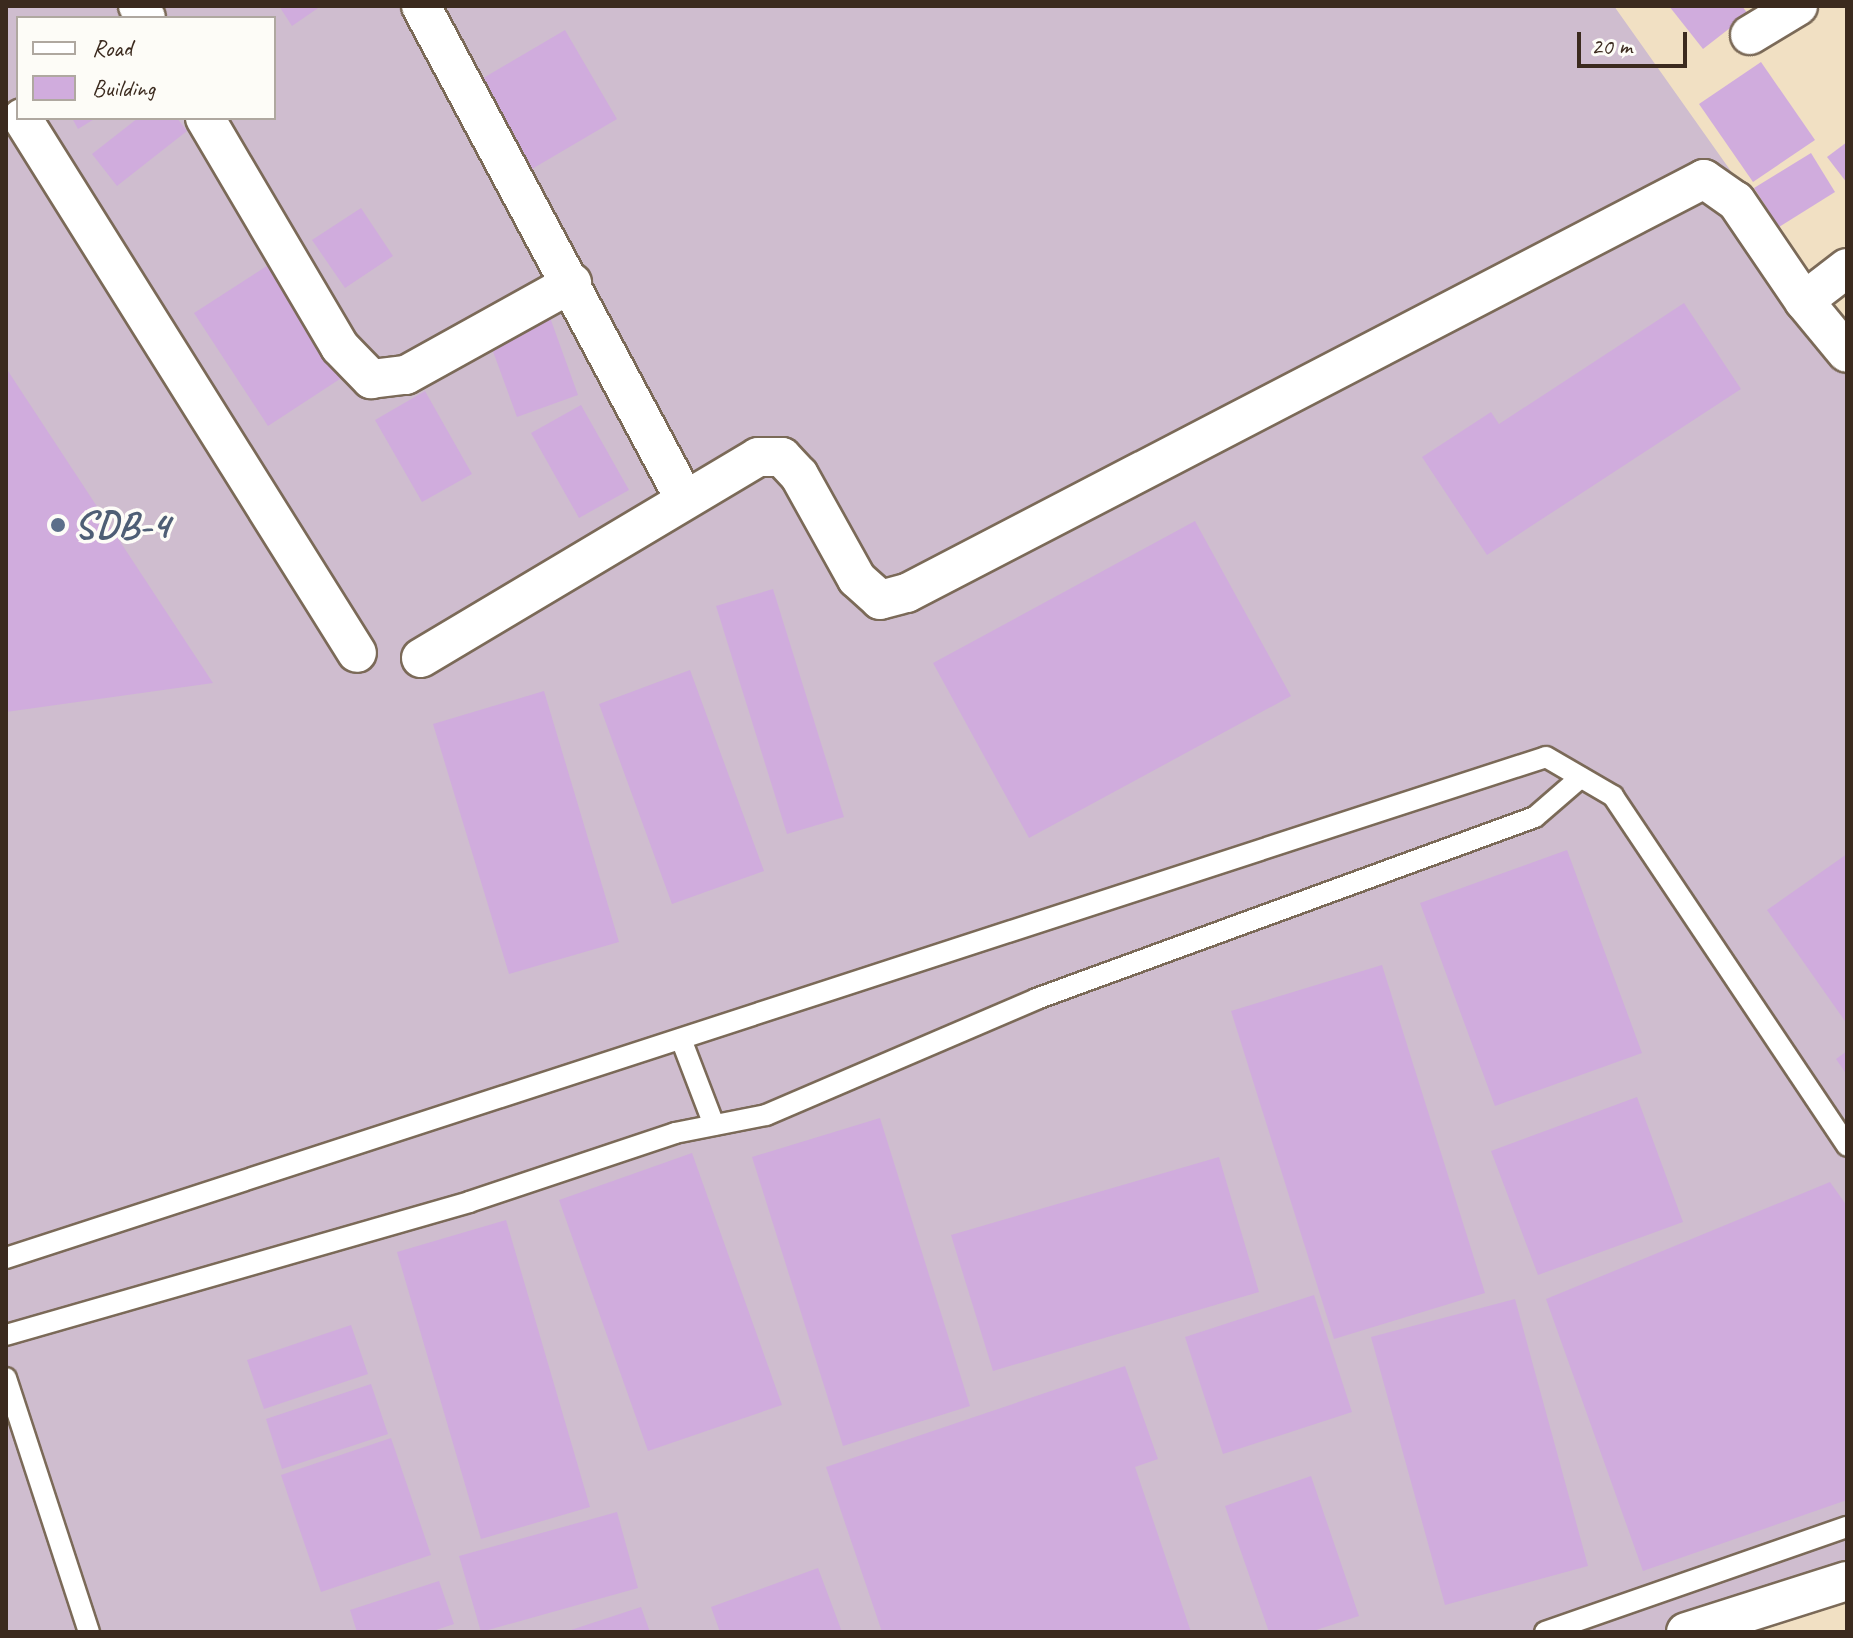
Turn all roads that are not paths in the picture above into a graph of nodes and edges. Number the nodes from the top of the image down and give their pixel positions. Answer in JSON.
{"nodes":[{"id":1,"x":421,"y":6,"type":"edge"},
{"id":2,"x":1798,"y":6,"type":"edge"},
{"id":3,"x":1750,"y":35,"type":"dead end"},
{"id":4,"x":23,"y":120,"type":"edge"},
{"id":5,"x":206,"y":120,"type":"edge"},
{"id":6,"x":1847,"y":268,"type":"edge"},
{"id":7,"x":572,"y":283,"type":"junction"},
{"id":8,"x":1804,"y":301,"type":"junction"},
{"id":9,"x":1847,"y":353,"type":"edge"},
{"id":10,"x":684,"y":498,"type":"junction"},
{"id":11,"x":357,"y":653,"type":"dead end"},
{"id":12,"x":421,"y":658,"type":"dead end"},
{"id":13,"x":1580,"y":778,"type":"junction"},
{"id":14,"x":681,"y":1039,"type":"junction"},
{"id":15,"x":714,"y":1125,"type":"junction"},
{"id":16,"x":1847,"y":1146,"type":"edge"},
{"id":17,"x":6,"y":1258,"type":"edge"},
{"id":18,"x":6,"y":1335,"type":"edge"},
{"id":19,"x":6,"y":1378,"type":"edge"},
{"id":20,"x":1847,"y":1527,"type":"edge"},
{"id":21,"x":1847,"y":1581,"type":"edge"},
{"id":22,"x":1700,"y":1630,"type":"edge"},
{"id":23,"x":89,"y":1632,"type":"edge"},
{"id":24,"x":1545,"y":1632,"type":"edge"}],
"edges":[{"from":1,"to":7,"type":"street"},
{"from":2,"to":3,"type":"street"},
{"from":4,"to":11,"type":"street"},
{"from":5,"to":7,"type":"street"},
{"from":6,"to":8,"type":"street"},
{"from":7,"to":10,"type":"street"},
{"from":8,"to":9,"type":"street"},
{"from":8,"to":10,"type":"street"},
{"from":10,"to":12,"type":"street"},
{"from":13,"to":14,"type":"lane"},
{"from":13,"to":15,"type":"lane"},
{"from":13,"to":16,"type":"lane"},
{"from":14,"to":15,"type":"lane"},
{"from":14,"to":17,"type":"lane"},
{"from":15,"to":18,"type":"lane"},
{"from":19,"to":23,"type":"lane"},
{"from":20,"to":24,"type":"lane"},
{"from":21,"to":22,"type":"street"}]}
